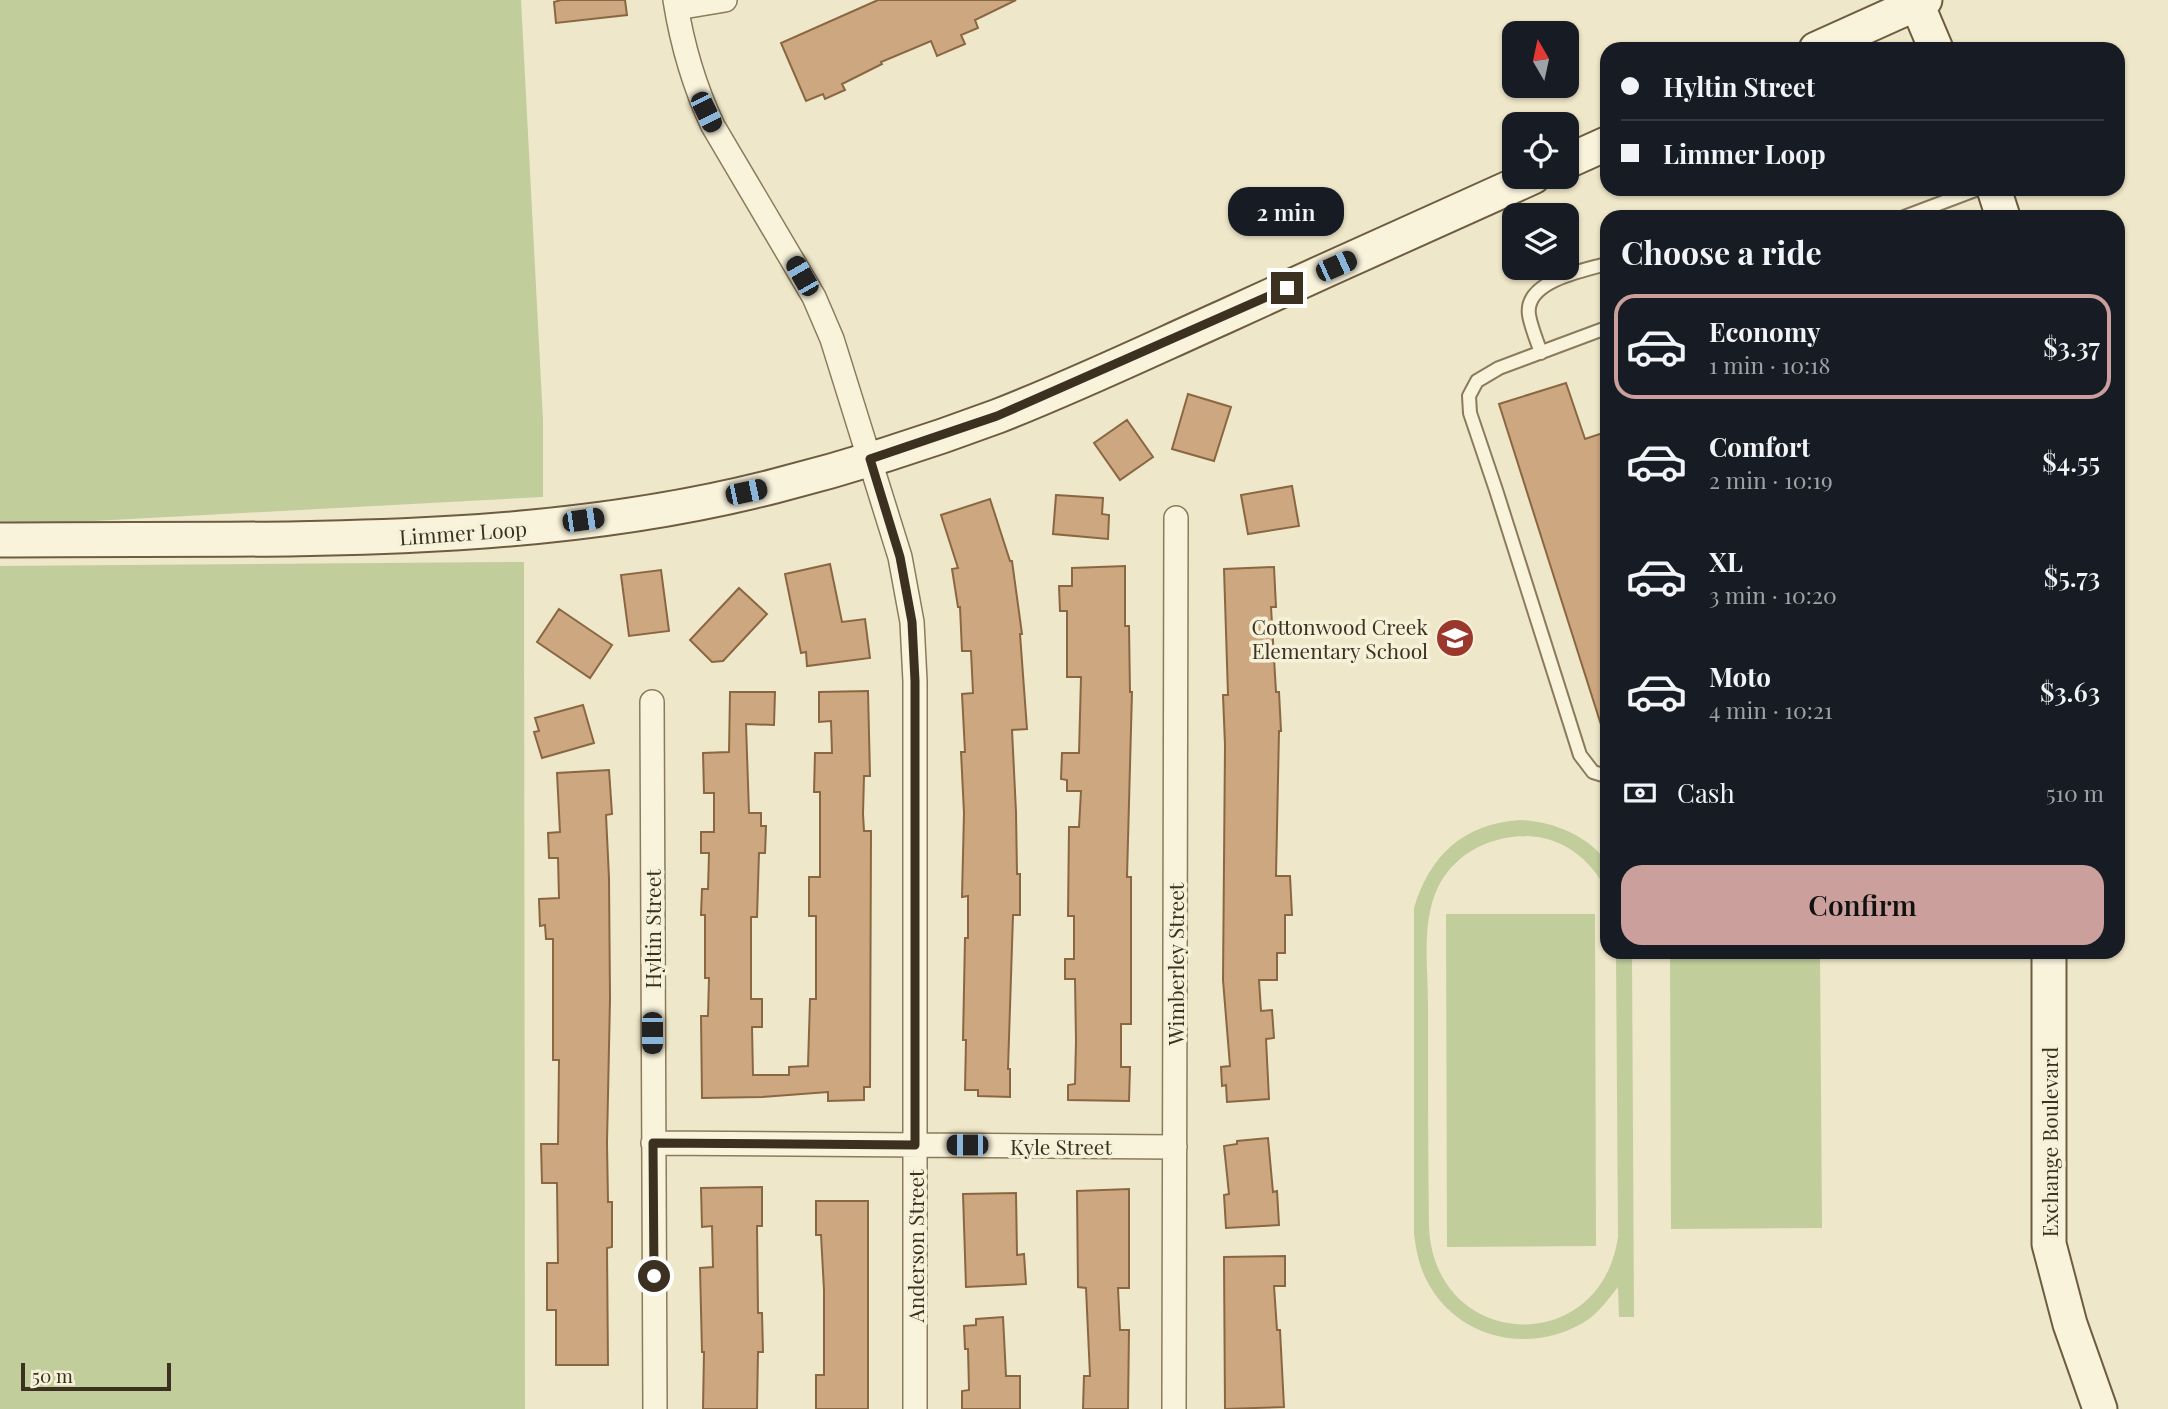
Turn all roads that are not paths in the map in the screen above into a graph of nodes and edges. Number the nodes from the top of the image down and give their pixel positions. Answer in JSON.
{"nodes":[{"id":1,"x":725,"y":0,"type":"edge"},
{"id":2,"x":1919,"y":1,"type":"edge"},
{"id":3,"x":676,"y":4,"type":"edge"},
{"id":4,"x":1831,"y":42,"type":"edge"},
{"id":5,"x":1934,"y":42,"type":"edge"},
{"id":6,"x":1600,"y":147,"type":"edge"},
{"id":7,"x":1579,"y":156,"type":"edge"},
{"id":8,"x":1506,"y":189,"type":"edge"},
{"id":9,"x":1960,"y":196,"type":"edge"},
{"id":10,"x":1922,"y":210,"type":"edge"},
{"id":11,"x":1600,"y":266,"type":"edge"},
{"id":12,"x":1600,"y":330,"type":"edge"},
{"id":13,"x":1541,"y":353,"type":"junction"},
{"id":14,"x":870,"y":459,"type":"junction"},
{"id":15,"x":1177,"y":518,"type":"dead end"},
{"id":16,"x":0,"y":540,"type":"edge"},
{"id":17,"x":652,"y":702,"type":"dead end"},
{"id":18,"x":1600,"y":774,"type":"edge"},
{"id":19,"x":2049,"y":959,"type":"edge"},
{"id":20,"x":653,"y":1143,"type":"junction"},
{"id":21,"x":915,"y":1145,"type":"junction"},
{"id":22,"x":1175,"y":1147,"type":"junction"},
{"id":23,"x":655,"y":1409,"type":"edge"},
{"id":24,"x":915,"y":1409,"type":"edge"},
{"id":25,"x":1174,"y":1409,"type":"edge"},
{"id":26,"x":2101,"y":1409,"type":"edge"}],
"edges":[{"from":1,"to":3,"type":"street"},
{"from":2,"to":4,"type":"street"},
{"from":2,"to":5,"type":"street"},
{"from":3,"to":14,"type":"street","name":"Anderson Street"},
{"from":6,"to":7,"type":"street"},
{"from":8,"to":14,"type":"street","name":"Limmer Loop"},
{"from":9,"to":10,"type":"lane"},
{"from":11,"to":13,"type":"lane"},
{"from":12,"to":13,"type":"lane"},
{"from":13,"to":18,"type":"lane"},
{"from":14,"to":16,"type":"street","name":"Limmer Loop"},
{"from":14,"to":21,"type":"street","name":"Anderson Street"},
{"from":15,"to":22,"type":"street","name":"Wimberley Street"},
{"from":17,"to":20,"type":"street","name":"Hyltin Street"},
{"from":19,"to":26,"type":"street","name":"Exchange Boulevard"},
{"from":20,"to":21,"type":"street","name":"Kyle Street"},
{"from":20,"to":23,"type":"street","name":"Hyltin Street"},
{"from":21,"to":22,"type":"street","name":"Kyle Street"},
{"from":21,"to":24,"type":"street","name":"Anderson Street"},
{"from":22,"to":25,"type":"street","name":"Wimberley Street"}]}
